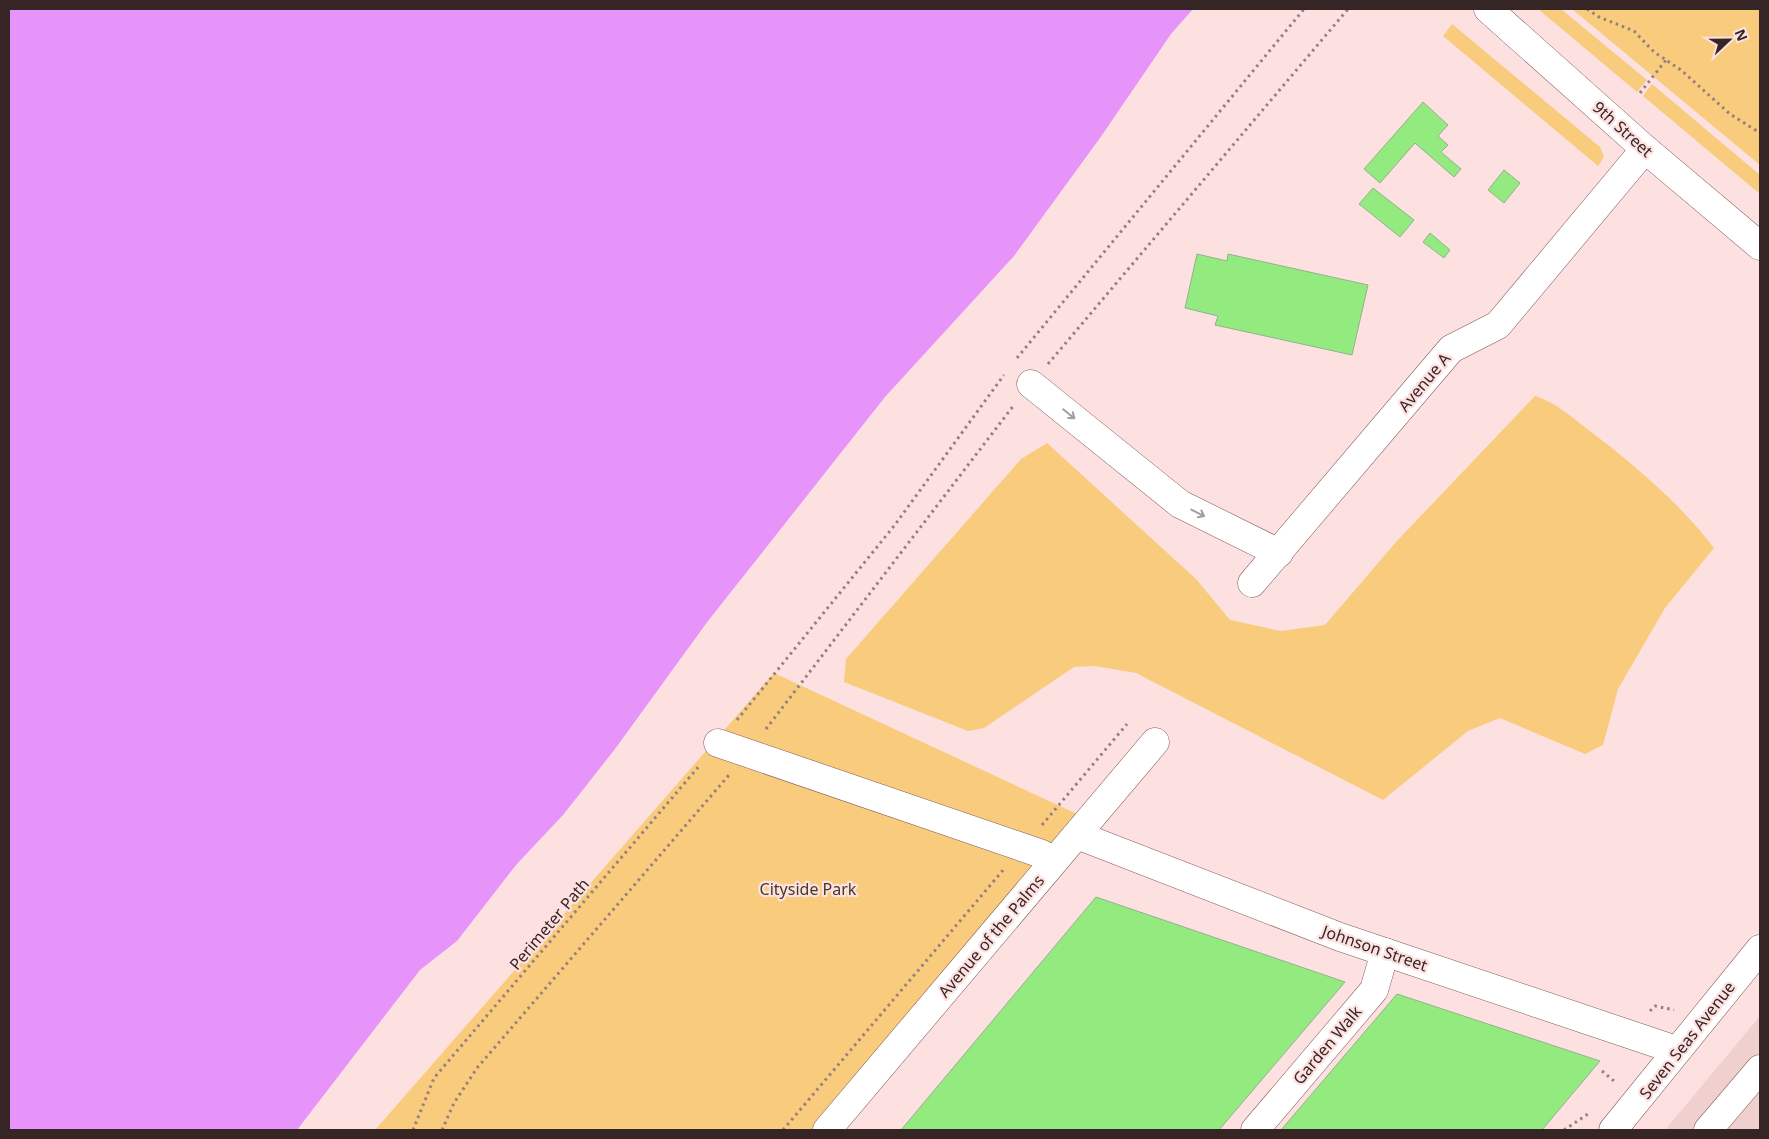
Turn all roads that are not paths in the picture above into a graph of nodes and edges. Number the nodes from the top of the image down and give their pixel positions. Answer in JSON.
{"nodes":[{"id":1,"x":1488,"y":9,"type":"edge"},
{"id":2,"x":1645,"y":149,"type":"junction"},
{"id":3,"x":1760,"y":246,"type":"edge"},
{"id":4,"x":1031,"y":384,"type":"road end"},
{"id":5,"x":1279,"y":553,"type":"junction"},
{"id":6,"x":1252,"y":584,"type":"dead end"},
{"id":7,"x":1155,"y":742,"type":"dead end"},
{"id":8,"x":718,"y":744,"type":"road end"},
{"id":9,"x":1077,"y":835,"type":"junction"},
{"id":10,"x":1032,"y":851,"type":"road end"},
{"id":11,"x":1760,"y":949,"type":"edge"},
{"id":12,"x":1385,"y":952,"type":"junction"},
{"id":13,"x":1676,"y":1050,"type":"junction"},
{"id":14,"x":1760,"y":1069,"type":"edge"},
{"id":15,"x":827,"y":1130,"type":"edge"},
{"id":16,"x":1255,"y":1130,"type":"edge"},
{"id":17,"x":1613,"y":1130,"type":"edge"},
{"id":18,"x":1708,"y":1130,"type":"edge"}],
"edges":[{"from":1,"to":2,"type":"street","name":"9th Street"},
{"from":2,"to":3,"type":"street","name":"9th Street"},
{"from":2,"to":5,"type":"street","name":"Avenue A"},
{"from":4,"to":5,"type":"street","one_way":true},
{"from":5,"to":6,"type":"street","name":"Avenue A"},
{"from":7,"to":9,"type":"street","name":"Avenue of the Palms"},
{"from":8,"to":10,"type":"street"},
{"from":9,"to":12,"type":"street","name":"Johnson Street"},
{"from":9,"to":15,"type":"street","name":"Avenue of the Palms"},
{"from":11,"to":13,"type":"street","name":"Seven Seas Avenue"},
{"from":12,"to":13,"type":"street","name":"Johnson Street"},
{"from":12,"to":16,"type":"street","name":"Garden Walk"},
{"from":13,"to":17,"type":"street","name":"Seven Seas Avenue"},
{"from":14,"to":18,"type":"street"}]}
